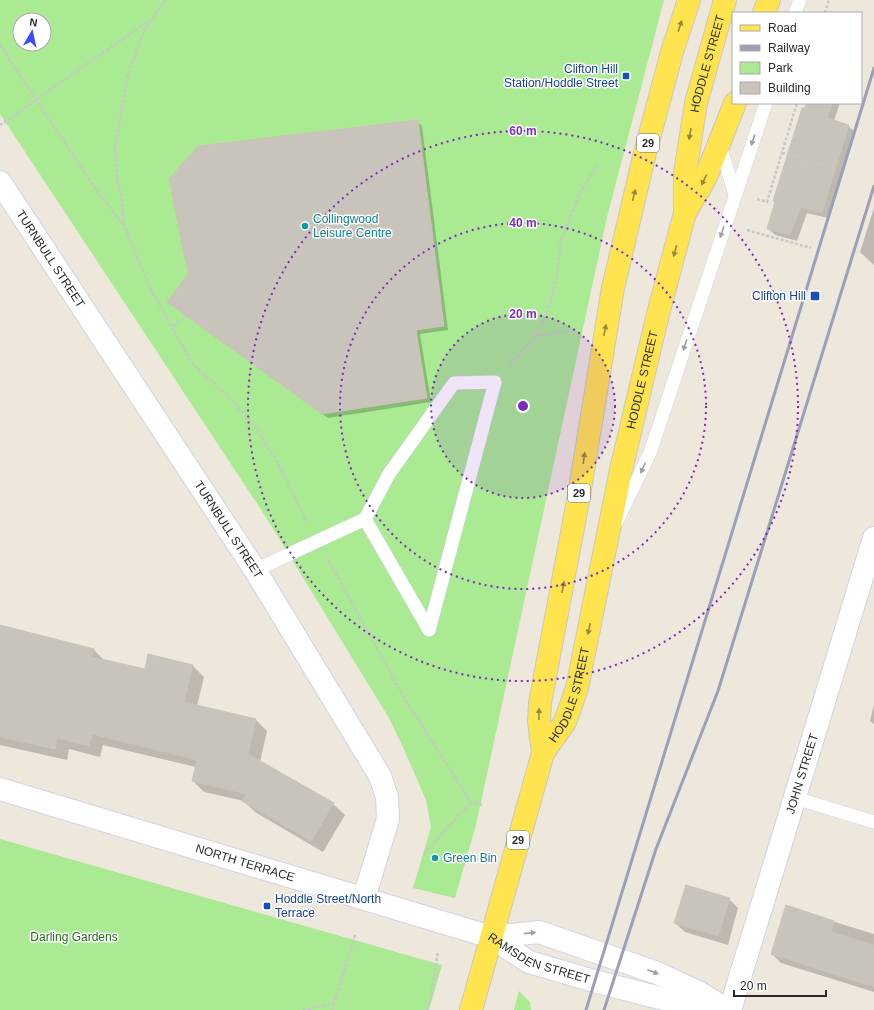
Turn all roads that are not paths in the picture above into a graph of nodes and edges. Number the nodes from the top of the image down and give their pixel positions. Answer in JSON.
{"nodes":[{"id":1,"x":689,"y":0,"type":"edge"},
{"id":2,"x":725,"y":0,"type":"edge"},
{"id":3,"x":769,"y":0,"type":"edge"},
{"id":4,"x":800,"y":0,"type":"edge"},
{"id":5,"x":764,"y":12,"type":"edge"},
{"id":6,"x":795,"y":12,"type":"edge"},
{"id":7,"x":735,"y":104,"type":"edge"},
{"id":8,"x":766,"y":104,"type":"edge"},
{"id":9,"x":720,"y":145,"type":"junction"},
{"id":10,"x":0,"y":182,"type":"edge"},
{"id":11,"x":735,"y":195,"type":"junction"},
{"id":12,"x":685,"y":214,"type":"junction"},
{"id":13,"x":365,"y":519,"type":"junction"},
{"id":14,"x":608,"y":536,"type":"junction"},
{"id":15,"x":874,"y":538,"type":"edge"},
{"id":16,"x":255,"y":570,"type":"junction"},
{"id":17,"x":543,"y":753,"type":"junction"},
{"id":18,"x":0,"y":789,"type":"edge"},
{"id":19,"x":795,"y":798,"type":"junction"},
{"id":20,"x":874,"y":822,"type":"edge"},
{"id":21,"x":364,"y":898,"type":"junction"},
{"id":22,"x":491,"y":937,"type":"junction"},
{"id":23,"x":471,"y":1010,"type":"edge"},
{"id":24,"x":717,"y":1010,"type":"edge"},
{"id":25,"x":727,"y":1010,"type":"edge"},
{"id":26,"x":730,"y":1010,"type":"edge"}],
"edges":[{"from":17,"to":1,"type":"main road","name":"HODDLE STREET","number":"29","one_way":true},
{"from":2,"to":12,"type":"main road","name":"HODDLE STREET","number":"29","one_way":true},
{"from":3,"to":5,"type":"main road"},
{"from":4,"to":6,"type":"lane"},
{"from":7,"to":9,"type":"main road"},
{"from":8,"to":11,"type":"lane","one_way":true},
{"from":9,"to":11,"type":"lane"},
{"from":9,"to":12,"type":"main road","one_way":true},
{"from":10,"to":16,"type":"street","name":"TURNBULL STREET"},
{"from":11,"to":14,"type":"lane","one_way":true},
{"from":12,"to":14,"type":"main road","name":"HODDLE STREET","number":"29","one_way":true},
{"from":13,"to":13,"type":"lane"},
{"from":13,"to":16,"type":"lane"},
{"from":14,"to":17,"type":"main road","name":"HODDLE STREET","number":"29","one_way":true},
{"from":15,"to":19,"type":"street","name":"JOHN STREET"},
{"from":16,"to":21,"type":"street","name":"TURNBULL STREET"},
{"from":17,"to":22,"type":"main road","name":"HODDLE STREET","number":"29"},
{"from":18,"to":21,"type":"street","name":"NORTH TERRACE"},
{"from":19,"to":20,"type":"lane"},
{"from":19,"to":26,"type":"street","name":"JOHN STREET"},
{"from":21,"to":22,"type":"street","name":"NORTH TERRACE"},
{"from":22,"to":23,"type":"main road","name":"HODDLE STREET","number":"29"},
{"from":22,"to":24,"type":"street","name":"RAMSDEN STREET"},
{"from":22,"to":25,"type":"street","name":"RAMSDEN STREET","one_way":true}]}
